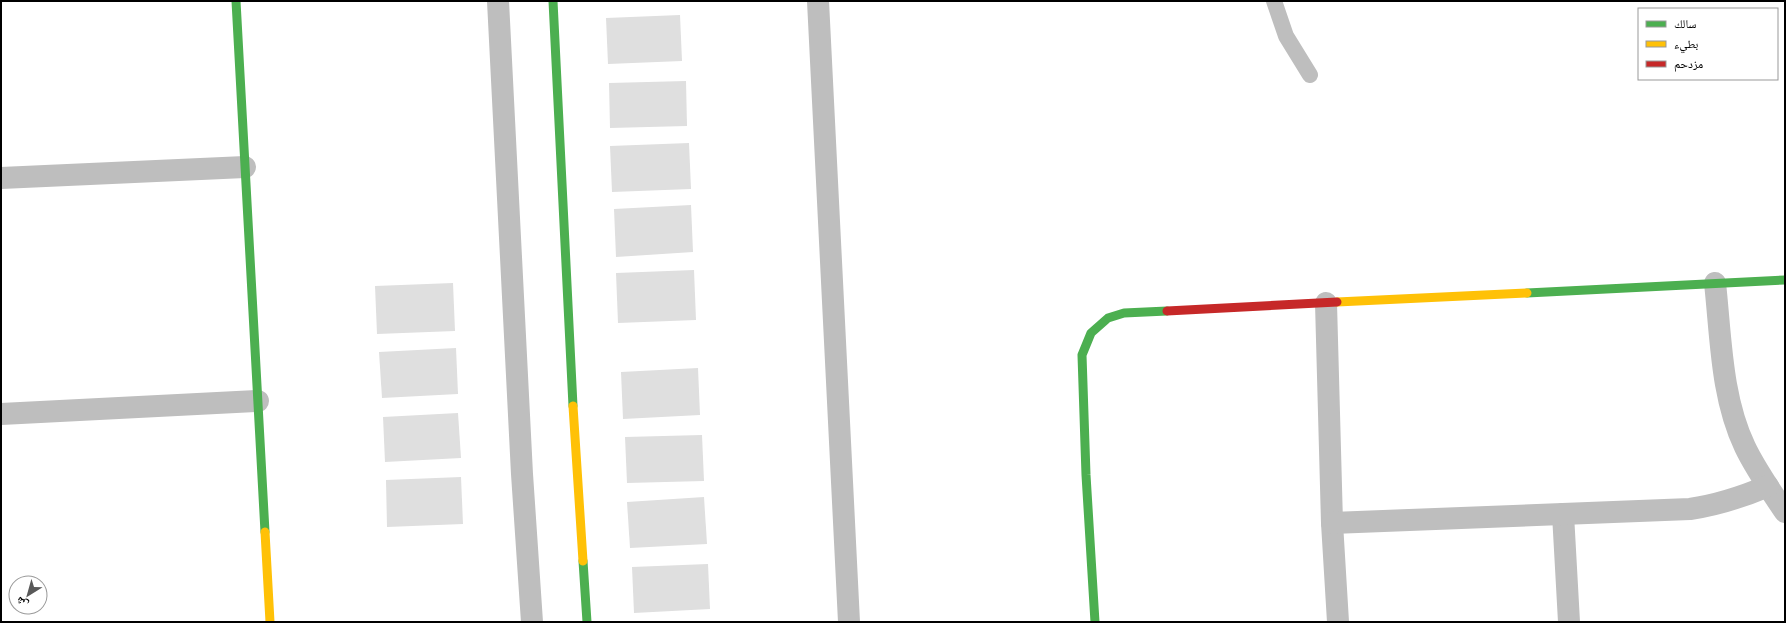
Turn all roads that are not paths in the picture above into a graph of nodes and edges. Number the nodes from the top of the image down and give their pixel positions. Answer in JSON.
{"nodes":[{"id":1,"x":236,"y":1,"type":"edge"},
{"id":2,"x":498,"y":1,"type":"edge"},
{"id":3,"x":553,"y":1,"type":"edge"},
{"id":4,"x":818,"y":1,"type":"edge"},
{"id":5,"x":1274,"y":1,"type":"edge"},
{"id":6,"x":1310,"y":75,"type":"dead end"},
{"id":7,"x":245,"y":167,"type":"junction"},
{"id":8,"x":1,"y":178,"type":"edge"},
{"id":9,"x":1785,"y":280,"type":"edge"},
{"id":10,"x":1715,"y":283,"type":"junction"},
{"id":11,"x":1326,"y":303,"type":"junction"},
{"id":12,"x":258,"y":402,"type":"junction"},
{"id":13,"x":1,"y":414,"type":"edge"},
{"id":14,"x":1768,"y":486,"type":"junction"},
{"id":15,"x":1785,"y":512,"type":"edge"},
{"id":16,"x":1563,"y":514,"type":"junction"},
{"id":17,"x":1332,"y":523,"type":"junction"},
{"id":18,"x":270,"y":622,"type":"edge"},
{"id":19,"x":532,"y":622,"type":"edge"},
{"id":20,"x":587,"y":622,"type":"edge"},
{"id":21,"x":849,"y":622,"type":"edge"},
{"id":22,"x":1095,"y":622,"type":"edge"},
{"id":23,"x":1338,"y":622,"type":"edge"},
{"id":24,"x":1569,"y":622,"type":"edge"}],
"edges":[{"from":1,"to":7,"type":"street"},
{"from":2,"to":19,"type":"street"},
{"from":3,"to":20,"type":"street"},
{"from":4,"to":21,"type":"street"},
{"from":5,"to":6,"type":"lane"},
{"from":7,"to":8,"type":"street"},
{"from":7,"to":12,"type":"street"},
{"from":9,"to":10,"type":"street"},
{"from":10,"to":11,"type":"street"},
{"from":10,"to":14,"type":"street"},
{"from":11,"to":17,"type":"street"},
{"from":11,"to":22,"type":"street"},
{"from":12,"to":13,"type":"street"},
{"from":12,"to":18,"type":"street"},
{"from":14,"to":15,"type":"street"},
{"from":14,"to":16,"type":"street"},
{"from":16,"to":17,"type":"street"},
{"from":16,"to":24,"type":"street"},
{"from":17,"to":23,"type":"street"}]}
